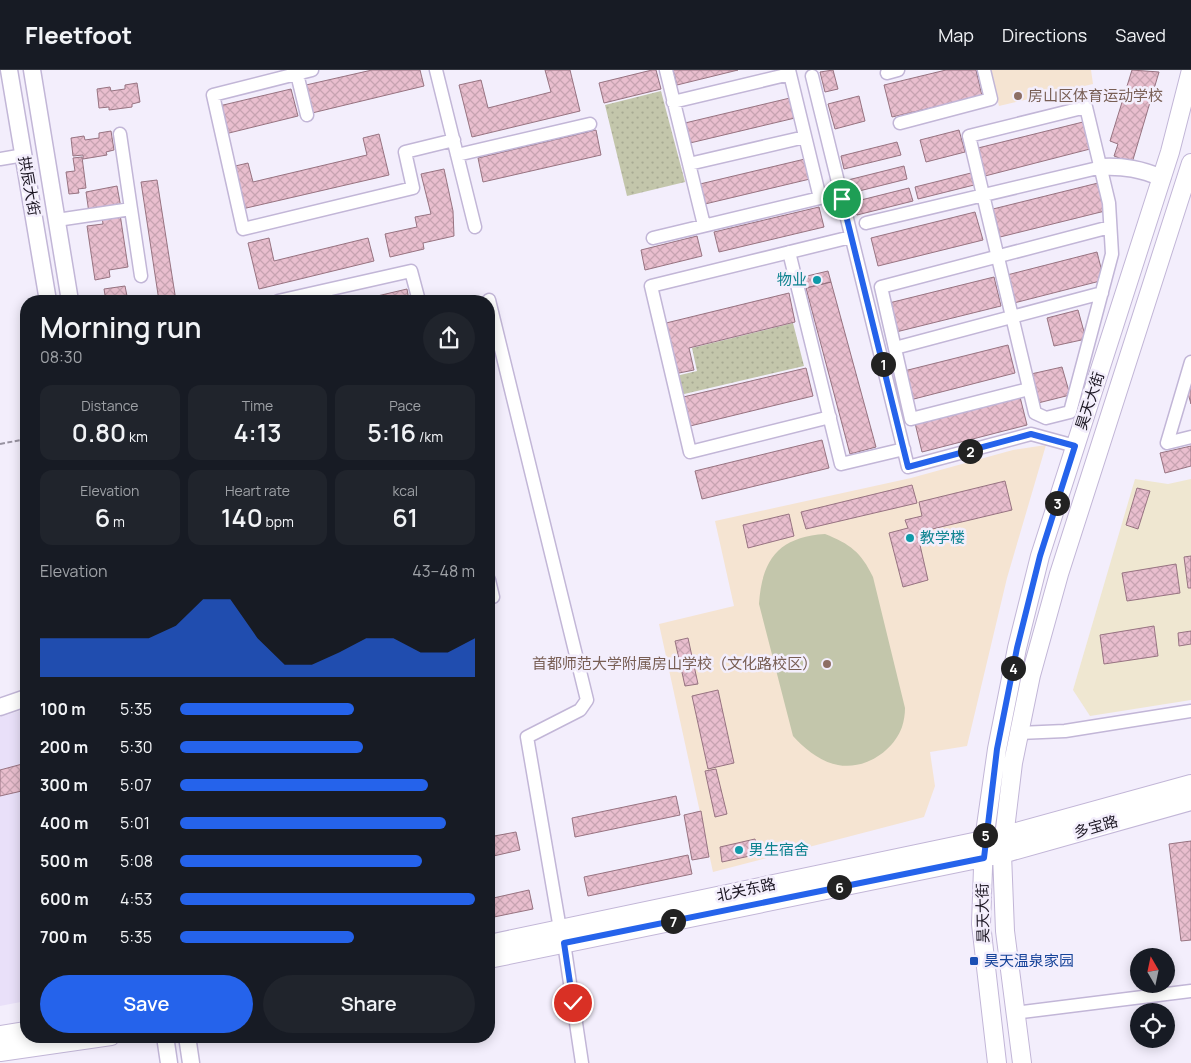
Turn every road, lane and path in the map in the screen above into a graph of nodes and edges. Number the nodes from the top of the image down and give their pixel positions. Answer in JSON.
{"nodes":[{"id":1,"x":9,"y":70,"type":"edge"},
{"id":2,"x":32,"y":70,"type":"edge"},
{"id":3,"x":312,"y":70,"type":"edge"},
{"id":4,"x":436,"y":70,"type":"edge"},
{"id":5,"x":666,"y":70,"type":"edge"},
{"id":6,"x":984,"y":70,"type":"edge"},
{"id":7,"x":1191,"y":70,"type":"edge"},
{"id":8,"x":790,"y":72,"type":"edge"},
{"id":9,"x":297,"y":74,"type":"junction"},
{"id":10,"x":812,"y":76,"type":"dead end"},
{"id":11,"x":674,"y":102,"type":"junction"},
{"id":12,"x":307,"y":115,"type":"dead end"},
{"id":13,"x":900,"y":123,"type":"dead end"},
{"id":14,"x":590,"y":124,"type":"dead end"},
{"id":15,"x":120,"y":134,"type":"dead end"},
{"id":16,"x":805,"y":137,"type":"junction"},
{"id":17,"x":454,"y":140,"type":"junction"},
{"id":18,"x":24,"y":155,"type":"junction"},
{"id":19,"x":457,"y":155,"type":"junction"},
{"id":20,"x":0,"y":159,"type":"edge"},
{"id":21,"x":1191,"y":163,"type":"edge"},
{"id":22,"x":689,"y":164,"type":"junction"},
{"id":23,"x":1102,"y":167,"type":"junction"},
{"id":24,"x":1162,"y":178,"type":"junction"},
{"id":25,"x":983,"y":194,"type":"junction"},
{"id":26,"x":131,"y":209,"type":"junction"},
{"id":27,"x":56,"y":220,"type":"junction"},
{"id":28,"x":866,"y":223,"type":"dead end"},
{"id":29,"x":704,"y":225,"type":"junction"},
{"id":30,"x":475,"y":227,"type":"dead end"},
{"id":31,"x":1110,"y":228,"type":"junction"},
{"id":32,"x":851,"y":237,"type":"junction"},
{"id":33,"x":653,"y":238,"type":"dead end"},
{"id":34,"x":789,"y":252,"type":"junction"},
{"id":35,"x":998,"y":256,"type":"junction"},
{"id":36,"x":141,"y":276,"type":"dead end"},
{"id":37,"x":1102,"y":293,"type":"junction"},
{"id":38,"x":47,"y":295,"type":"edge"},
{"id":39,"x":69,"y":295,"type":"edge"},
{"id":40,"x":305,"y":295,"type":"edge"},
{"id":41,"x":417,"y":295,"type":"edge"},
{"id":42,"x":1012,"y":318,"type":"junction"},
{"id":43,"x":495,"y":328,"type":"edge"},
{"id":44,"x":895,"y":348,"type":"junction"},
{"id":45,"x":1191,"y":362,"type":"edge"},
{"id":46,"x":1029,"y":389,"type":"junction"},
{"id":47,"x":830,"y":417,"type":"junction"},
{"id":48,"x":1191,"y":437,"type":"edge"},
{"id":49,"x":20,"y":440,"type":"edge"},
{"id":50,"x":0,"y":444,"type":"edge"},
{"id":51,"x":1075,"y":446,"type":"junction"},
{"id":52,"x":904,"y":449,"type":"junction"},
{"id":53,"x":20,"y":700,"type":"edge"},
{"id":54,"x":0,"y":707,"type":"edge"},
{"id":55,"x":1191,"y":711,"type":"edge"},
{"id":56,"x":1019,"y":733,"type":"junction"},
{"id":57,"x":1191,"y":784,"type":"edge"},
{"id":58,"x":1191,"y":800,"type":"edge"},
{"id":59,"x":1002,"y":845,"type":"junction"},
{"id":60,"x":984,"y":849,"type":"junction"},
{"id":61,"x":562,"y":936,"type":"junction"},
{"id":62,"x":495,"y":943,"type":"edge"},
{"id":63,"x":495,"y":957,"type":"edge"},
{"id":64,"x":1191,"y":991,"type":"edge"},
{"id":65,"x":1014,"y":1013,"type":"junction"},
{"id":66,"x":20,"y":1032,"type":"edge"},
{"id":67,"x":0,"y":1035,"type":"edge"},
{"id":68,"x":62,"y":1043,"type":"edge"},
{"id":69,"x":166,"y":1043,"type":"edge"},
{"id":70,"x":188,"y":1043,"type":"edge"},
{"id":71,"x":0,"y":1052,"type":"edge"},
{"id":72,"x":169,"y":1063,"type":"edge"},
{"id":73,"x":191,"y":1063,"type":"edge"},
{"id":74,"x":582,"y":1063,"type":"edge"},
{"id":75,"x":997,"y":1063,"type":"edge"},
{"id":76,"x":1022,"y":1063,"type":"edge"}],
"edges":[{"from":1,"to":18,"type":"street","name":"拱辰大街"},
{"from":2,"to":27,"type":"street","name":"拱辰大街"},
{"from":3,"to":9,"type":"street"},
{"from":4,"to":17,"type":"street"},
{"from":5,"to":11,"type":"street"},
{"from":6,"to":13,"type":"street"},
{"from":7,"to":24,"type":"main road","name":"昊天大街"},
{"from":8,"to":11,"type":"street"},
{"from":8,"to":16,"type":"street"},
{"from":9,"to":12,"type":"street"},
{"from":9,"to":17,"type":"street"},
{"from":10,"to":32,"type":"street"},
{"from":11,"to":22,"type":"street"},
{"from":14,"to":19,"type":"street"},
{"from":15,"to":26,"type":"street"},
{"from":16,"to":22,"type":"street"},
{"from":16,"to":29,"type":"street"},
{"from":17,"to":19,"type":"street"},
{"from":18,"to":20,"type":"street"},
{"from":18,"to":38,"type":"street","name":"拱辰大街"},
{"from":19,"to":30,"type":"street"},
{"from":21,"to":56,"type":"main road","name":"昊天大街"},
{"from":22,"to":29,"type":"street"},
{"from":23,"to":24,"type":"street"},
{"from":23,"to":25,"type":"street"},
{"from":23,"to":25,"type":"street"},
{"from":23,"to":31,"type":"street"},
{"from":24,"to":51,"type":"main road","name":"昊天大街"},
{"from":25,"to":28,"type":"street"},
{"from":25,"to":35,"type":"street"},
{"from":26,"to":27,"type":"street"},
{"from":26,"to":36,"type":"street"},
{"from":27,"to":39,"type":"street","name":"拱辰大街"},
{"from":29,"to":33,"type":"street"},
{"from":31,"to":35,"type":"street"},
{"from":31,"to":37,"type":"street"},
{"from":32,"to":34,"type":"street"},
{"from":32,"to":52,"type":"street"},
{"from":34,"to":47,"type":"street"},
{"from":34,"to":47,"type":"street"},
{"from":35,"to":42,"type":"street"},
{"from":35,"to":44,"type":"street"},
{"from":37,"to":42,"type":"street"},
{"from":37,"to":46,"type":"street"},
{"from":40,"to":41,"type":"street"},
{"from":42,"to":44,"type":"street"},
{"from":42,"to":46,"type":"street"},
{"from":43,"to":61,"type":"street"},
{"from":44,"to":46,"type":"street"},
{"from":45,"to":48,"type":"street"},
{"from":47,"to":52,"type":"street"},
{"from":49,"to":50,"type":"path"},
{"from":51,"to":52,"type":"street"},
{"from":51,"to":60,"type":"main road","name":"昊天大街"},
{"from":53,"to":54,"type":"street"},
{"from":55,"to":56,"type":"street"},
{"from":56,"to":59,"type":"main road","name":"昊天大街"},
{"from":57,"to":59,"type":"main road","name":"多宝路"},
{"from":58,"to":59,"type":"main road","name":"多宝路"},
{"from":59,"to":60,"type":"main road","name":"北关东路"},
{"from":59,"to":65,"type":"main road","name":"昊天大街"},
{"from":60,"to":61,"type":"main road","name":"北关东路"},
{"from":60,"to":75,"type":"main road","name":"昊天大街"},
{"from":61,"to":62,"type":"main road","name":"北关东路"},
{"from":61,"to":63,"type":"main road","name":"北关东路"},
{"from":61,"to":74,"type":"street"},
{"from":64,"to":65,"type":"street"},
{"from":65,"to":76,"type":"main road","name":"昊天大街"},
{"from":66,"to":67,"type":"main road"},
{"from":68,"to":71,"type":"main road"},
{"from":69,"to":72,"type":"street"},
{"from":70,"to":73,"type":"street"}]}
